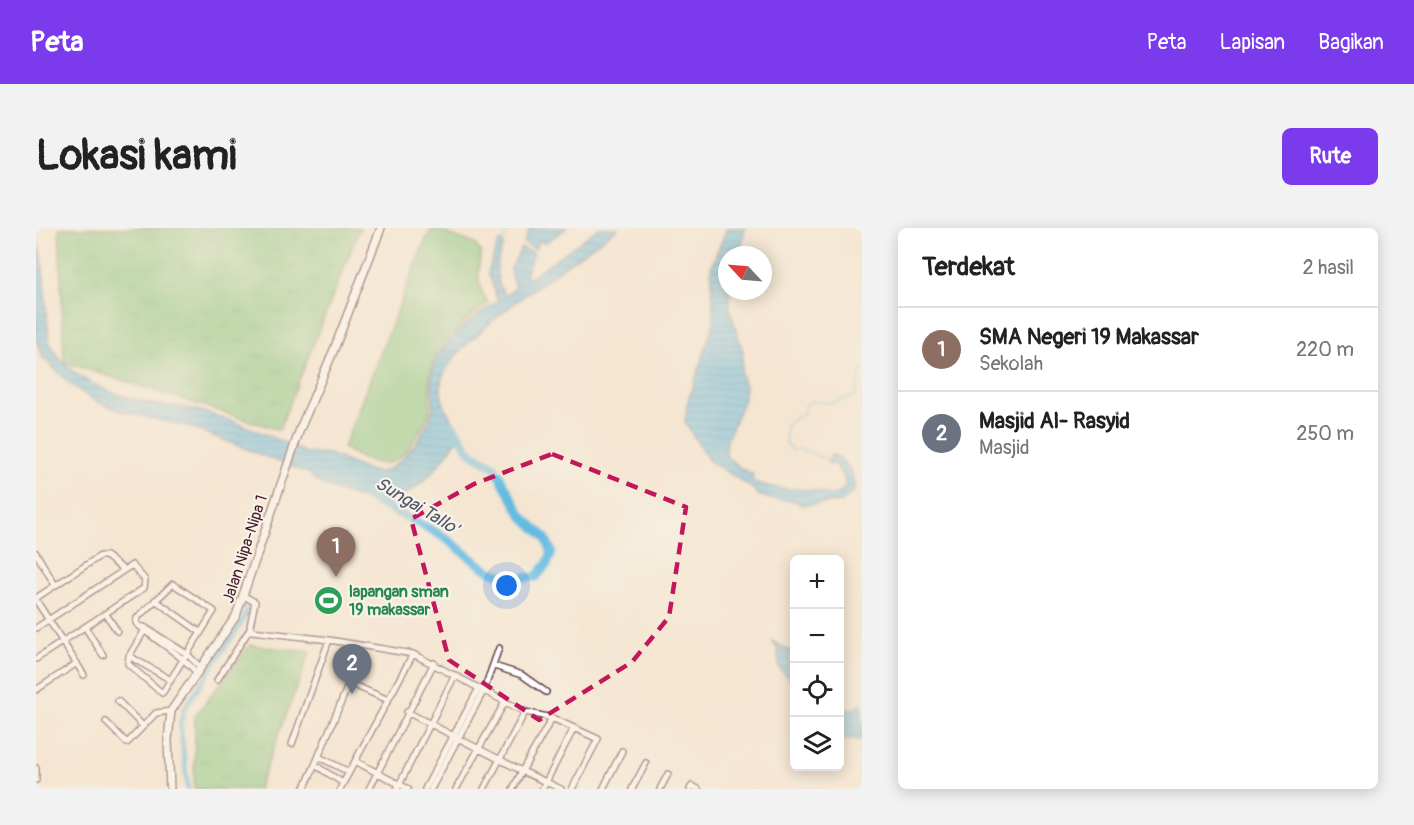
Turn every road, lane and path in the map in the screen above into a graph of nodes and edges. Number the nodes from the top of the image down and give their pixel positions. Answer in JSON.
{"nodes":[{"id":1,"x":381,"y":228,"type":"edge"},
{"id":2,"x":36,"y":554,"type":"edge"},
{"id":3,"x":42,"y":562,"type":"junction"},
{"id":4,"x":36,"y":566,"type":"edge"},
{"id":5,"x":124,"y":570,"type":"junction"},
{"id":6,"x":57,"y":584,"type":"junction"},
{"id":7,"x":244,"y":596,"type":"junction"},
{"id":8,"x":36,"y":599,"type":"edge"},
{"id":9,"x":155,"y":600,"type":"junction"},
{"id":10,"x":106,"y":614,"type":"junction"},
{"id":11,"x":49,"y":620,"type":"junction"},
{"id":12,"x":85,"y":627,"type":"junction"},
{"id":13,"x":36,"y":628,"type":"edge"},
{"id":14,"x":143,"y":629,"type":"junction"},
{"id":15,"x":250,"y":629,"type":"junction"},
{"id":16,"x":117,"y":631,"type":"dead end"},
{"id":17,"x":200,"y":632,"type":"junction"},
{"id":18,"x":329,"y":640,"type":"junction"},
{"id":19,"x":63,"y":642,"type":"junction"},
{"id":20,"x":499,"y":648,"type":"dead end"},
{"id":21,"x":413,"y":654,"type":"junction"},
{"id":22,"x":104,"y":655,"type":"dead end"},
{"id":23,"x":129,"y":656,"type":"junction"},
{"id":24,"x":186,"y":656,"type":"junction"},
{"id":25,"x":36,"y":659,"type":"edge"},
{"id":26,"x":77,"y":663,"type":"junction"},
{"id":27,"x":434,"y":663,"type":"junction"},
{"id":28,"x":494,"y":666,"type":"junction"},
{"id":29,"x":198,"y":670,"type":"junction"},
{"id":30,"x":84,"y":675,"type":"dead end"},
{"id":31,"x":455,"y":675,"type":"junction"},
{"id":32,"x":171,"y":680,"type":"junction"},
{"id":33,"x":217,"y":680,"type":"dead end"},
{"id":34,"x":481,"y":689,"type":"junction"},
{"id":35,"x":36,"y":690,"type":"edge"},
{"id":36,"x":546,"y":692,"type":"dead end"},
{"id":37,"x":386,"y":699,"type":"junction"},
{"id":38,"x":118,"y":701,"type":"dead end"},
{"id":39,"x":505,"y":702,"type":"junction"},
{"id":40,"x":171,"y":711,"type":"junction"},
{"id":41,"x":407,"y":712,"type":"junction"},
{"id":42,"x":525,"y":712,"type":"junction"},
{"id":43,"x":552,"y":718,"type":"junction"},
{"id":44,"x":106,"y":722,"type":"dead end"},
{"id":45,"x":429,"y":723,"type":"junction"},
{"id":46,"x":143,"y":726,"type":"junction"},
{"id":47,"x":574,"y":728,"type":"junction"},
{"id":48,"x":456,"y":737,"type":"junction"},
{"id":49,"x":292,"y":744,"type":"dead end"},
{"id":50,"x":478,"y":748,"type":"junction"},
{"id":51,"x":622,"y":751,"type":"dead end"},
{"id":52,"x":319,"y":757,"type":"junction"},
{"id":53,"x":499,"y":759,"type":"junction"},
{"id":54,"x":355,"y":761,"type":"junction"},
{"id":55,"x":646,"y":763,"type":"dead end"},
{"id":56,"x":315,"y":765,"type":"junction"},
{"id":57,"x":36,"y":768,"type":"edge"},
{"id":58,"x":522,"y":771,"type":"junction"},
{"id":59,"x":349,"y":772,"type":"junction"},
{"id":60,"x":377,"y":772,"type":"junction"},
{"id":61,"x":668,"y":774,"type":"dead end"},
{"id":62,"x":36,"y":780,"type":"edge"},
{"id":63,"x":546,"y":782,"type":"junction"},
{"id":64,"x":342,"y":786,"type":"edge"},
{"id":65,"x":398,"y":787,"type":"edge"},
{"id":66,"x":170,"y":789,"type":"edge"},
{"id":67,"x":304,"y":789,"type":"edge"},
{"id":68,"x":369,"y":789,"type":"edge"},
{"id":69,"x":408,"y":789,"type":"edge"},
{"id":70,"x":425,"y":789,"type":"edge"},
{"id":71,"x":431,"y":789,"type":"edge"},
{"id":72,"x":456,"y":789,"type":"edge"},
{"id":73,"x":484,"y":789,"type":"edge"},
{"id":74,"x":513,"y":789,"type":"edge"},
{"id":75,"x":542,"y":789,"type":"edge"},
{"id":76,"x":561,"y":789,"type":"edge"},
{"id":77,"x":572,"y":789,"type":"edge"},
{"id":78,"x":603,"y":789,"type":"edge"},
{"id":79,"x":632,"y":789,"type":"edge"},
{"id":80,"x":660,"y":789,"type":"edge"},
{"id":81,"x":690,"y":789,"type":"edge"},
{"id":82,"x":698,"y":789,"type":"edge"}],
"edges":[{"from":1,"to":7,"type":"street","name":"Jalan Nipa-Nipa 1"},
{"from":2,"to":3,"type":"street"},
{"from":3,"to":4,"type":"street"},
{"from":3,"to":6,"type":"street"},
{"from":5,"to":6,"type":"street"},
{"from":5,"to":10,"type":"street"},
{"from":5,"to":11,"type":"street"},
{"from":6,"to":8,"type":"street"},
{"from":7,"to":15,"type":"street"},
{"from":7,"to":29,"type":"street","name":"Jalan Nipa-Nipa 1"},
{"from":8,"to":11,"type":"street"},
{"from":9,"to":14,"type":"street"},
{"from":9,"to":17,"type":"street"},
{"from":9,"to":17,"type":"street"},
{"from":10,"to":12,"type":"street"},
{"from":10,"to":16,"type":"street"},
{"from":11,"to":13,"type":"street"},
{"from":11,"to":19,"type":"street"},
{"from":12,"to":19,"type":"street"},
{"from":12,"to":22,"type":"street"},
{"from":14,"to":23,"type":"street"},
{"from":14,"to":24,"type":"street"},
{"from":15,"to":18,"type":"street"},
{"from":15,"to":33,"type":"street"},
{"from":17,"to":24,"type":"street"},
{"from":18,"to":21,"type":"street"},
{"from":18,"to":49,"type":"street"},
{"from":19,"to":25,"type":"street"},
{"from":19,"to":26,"type":"street"},
{"from":20,"to":28,"type":"street"},
{"from":21,"to":27,"type":"street"},
{"from":21,"to":37,"type":"street"},
{"from":23,"to":32,"type":"street"},
{"from":23,"to":32,"type":"street"},
{"from":24,"to":29,"type":"street"},
{"from":24,"to":32,"type":"street"},
{"from":26,"to":30,"type":"street"},
{"from":26,"to":35,"type":"street"},
{"from":27,"to":31,"type":"street"},
{"from":27,"to":41,"type":"street"},
{"from":28,"to":34,"type":"street"},
{"from":28,"to":36,"type":"street"},
{"from":29,"to":40,"type":"street","name":"Jalan Nipa-Nipa 1"},
{"from":31,"to":34,"type":"street"},
{"from":31,"to":45,"type":"street"},
{"from":34,"to":39,"type":"street"},
{"from":34,"to":48,"type":"street"},
{"from":37,"to":52,"type":"street"},
{"from":37,"to":54,"type":"street"},
{"from":38,"to":46,"type":"street"},
{"from":39,"to":42,"type":"street"},
{"from":39,"to":50,"type":"street"},
{"from":40,"to":46,"type":"street"},
{"from":40,"to":66,"type":"street","name":"Jalan Nipa-Nipa 1"},
{"from":41,"to":45,"type":"street"},
{"from":41,"to":60,"type":"street"},
{"from":42,"to":43,"type":"street"},
{"from":42,"to":53,"type":"street"},
{"from":43,"to":47,"type":"street"},
{"from":43,"to":58,"type":"street"},
{"from":44,"to":46,"type":"street"},
{"from":45,"to":48,"type":"street"},
{"from":45,"to":65,"type":"street"},
{"from":47,"to":63,"type":"street"},
{"from":47,"to":77,"type":"street"},
{"from":48,"to":50,"type":"street"},
{"from":48,"to":70,"type":"street"},
{"from":48,"to":71,"type":"street"},
{"from":50,"to":53,"type":"street"},
{"from":50,"to":72,"type":"street"},
{"from":51,"to":78,"type":"street"},
{"from":52,"to":56,"type":"street"},
{"from":52,"to":59,"type":"street"},
{"from":53,"to":58,"type":"street"},
{"from":53,"to":73,"type":"street"},
{"from":54,"to":59,"type":"street"},
{"from":54,"to":60,"type":"street"},
{"from":55,"to":79,"type":"street"},
{"from":56,"to":64,"type":"street"},
{"from":56,"to":67,"type":"street"},
{"from":57,"to":62,"type":"street"},
{"from":58,"to":63,"type":"street"},
{"from":58,"to":74,"type":"street"},
{"from":59,"to":64,"type":"street"},
{"from":60,"to":65,"type":"street"},
{"from":60,"to":68,"type":"street"},
{"from":61,"to":80,"type":"street"},
{"from":63,"to":75,"type":"street"},
{"from":63,"to":76,"type":"street"},
{"from":65,"to":69,"type":"street"},
{"from":81,"to":82,"type":"street"}]}
